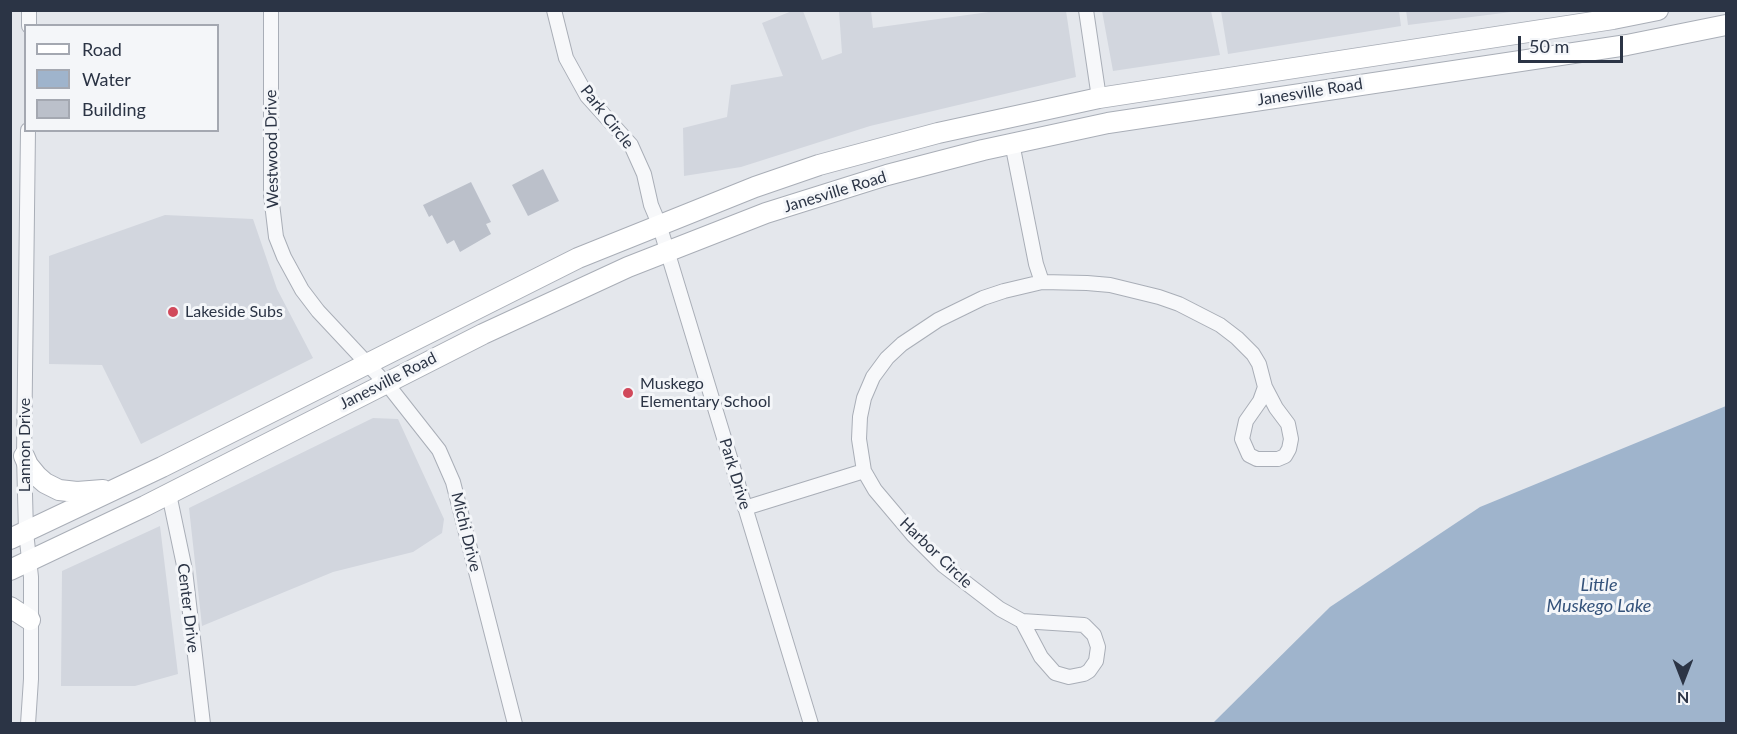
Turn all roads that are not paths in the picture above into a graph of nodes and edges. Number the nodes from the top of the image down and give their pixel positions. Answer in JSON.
{"nodes":[{"id":1,"x":271,"y":10,"type":"edge"},
{"id":2,"x":554,"y":10,"type":"edge"},
{"id":3,"x":1086,"y":10,"type":"edge"},
{"id":4,"x":1658,"y":10,"type":"edge"},
{"id":5,"x":1726,"y":25,"type":"edge"},
{"id":6,"x":1546,"y":30,"type":"junction"},
{"id":7,"x":1432,"y":47,"type":"junction"},
{"id":8,"x":1551,"y":56,"type":"junction"},
{"id":9,"x":1306,"y":67,"type":"junction"},
{"id":10,"x":1437,"y":73,"type":"junction"},
{"id":11,"x":1310,"y":92,"type":"junction"},
{"id":12,"x":1099,"y":99,"type":"junction"},
{"id":13,"x":1065,"y":106,"type":"junction"},
{"id":14,"x":1145,"y":117,"type":"junction"},
{"id":15,"x":964,"y":127,"type":"junction"},
{"id":16,"x":28,"y":132,"type":"edge"},
{"id":17,"x":1018,"y":142,"type":"junction"},
{"id":18,"x":659,"y":224,"type":"junction"},
{"id":19,"x":667,"y":251,"type":"junction"},
{"id":20,"x":1042,"y":282,"type":"junction"},
{"id":21,"x":369,"y":364,"type":"junction"},
{"id":22,"x":385,"y":382,"type":"junction"},
{"id":23,"x":1265,"y":387,"type":"junction"},
{"id":24,"x":266,"y":415,"type":"junction"},
{"id":25,"x":277,"y":438,"type":"junction"},
{"id":26,"x":24,"y":456,"type":"junction"},
{"id":27,"x":864,"y":471,"type":"junction"},
{"id":28,"x":137,"y":479,"type":"junction"},
{"id":29,"x":169,"y":494,"type":"junction"},
{"id":30,"x":745,"y":508,"type":"junction"},
{"id":31,"x":18,"y":536,"type":"edge"},
{"id":32,"x":29,"y":560,"type":"junction"},
{"id":33,"x":10,"y":570,"type":"edge"},
{"id":34,"x":10,"y":607,"type":"edge"},
{"id":35,"x":30,"y":620,"type":"junction"},
{"id":36,"x":1022,"y":621,"type":"junction"},
{"id":37,"x":28,"y":723,"type":"edge"},
{"id":38,"x":203,"y":723,"type":"edge"},
{"id":39,"x":515,"y":723,"type":"edge"},
{"id":40,"x":811,"y":723,"type":"edge"}],
"edges":[{"from":1,"to":21,"type":"street","name":"Westwood Drive"},
{"from":2,"to":18,"type":"street","name":"Park Circle"},
{"from":3,"to":12,"type":"street"},
{"from":4,"to":6,"type":"main road","name":"Janesville Road"},
{"from":5,"to":8,"type":"main road","name":"Janesville Road"},
{"from":6,"to":7,"type":"main road","name":"Janesville Road"},
{"from":6,"to":8,"type":"main road"},
{"from":7,"to":9,"type":"main road","name":"Janesville Road"},
{"from":7,"to":10,"type":"main road"},
{"from":8,"to":10,"type":"main road","name":"Janesville Road"},
{"from":9,"to":11,"type":"main road"},
{"from":9,"to":12,"type":"main road","name":"Janesville Road"},
{"from":10,"to":11,"type":"main road","name":"Janesville Road"},
{"from":11,"to":14,"type":"main road","name":"Janesville Road"},
{"from":12,"to":13,"type":"main road","name":"Janesville Road"},
{"from":12,"to":14,"type":"main road"},
{"from":12,"to":17,"type":"main road"},
{"from":13,"to":15,"type":"main road","name":"Janesville Road"},
{"from":13,"to":17,"type":"main road"},
{"from":14,"to":17,"type":"main road","name":"Janesville Road"},
{"from":15,"to":17,"type":"main road"},
{"from":15,"to":18,"type":"main road","name":"Janesville Road"},
{"from":16,"to":26,"type":"street","name":"Lannon Drive"},
{"from":17,"to":19,"type":"main road","name":"Janesville Road"},
{"from":17,"to":20,"type":"street"},
{"from":18,"to":19,"type":"street","name":"Park Drive"},
{"from":18,"to":21,"type":"main road","name":"Janesville Road"},
{"from":19,"to":22,"type":"main road","name":"Janesville Road"},
{"from":19,"to":30,"type":"street","name":"Park Drive"},
{"from":20,"to":23,"type":"street","name":"Harbor Circle"},
{"from":20,"to":27,"type":"street","name":"Harbor Circle"},
{"from":21,"to":22,"type":"street","name":"Michi Drive"},
{"from":21,"to":24,"type":"main road","name":"Janesville Road"},
{"from":22,"to":25,"type":"main road","name":"Janesville Road"},
{"from":22,"to":39,"type":"street","name":"Michi Drive"},
{"from":23,"to":23,"type":"street","name":"Harbor Circle"},
{"from":24,"to":25,"type":"main road"},
{"from":24,"to":28,"type":"main road","name":"Janesville Road"},
{"from":25,"to":29,"type":"main road","name":"Janesville Road"},
{"from":26,"to":28,"type":"main road"},
{"from":26,"to":31,"type":"street","name":"Lannon Drive"},
{"from":27,"to":30,"type":"street"},
{"from":27,"to":36,"type":"street","name":"Harbor Circle"},
{"from":28,"to":31,"type":"main road","name":"Janesville Road"},
{"from":29,"to":32,"type":"main road","name":"Janesville Road"},
{"from":29,"to":38,"type":"street","name":"Center Drive"},
{"from":30,"to":40,"type":"street","name":"Park Drive"},
{"from":31,"to":32,"type":"street","name":"Lannon Drive"},
{"from":32,"to":33,"type":"main road","name":"Janesville Road"},
{"from":32,"to":35,"type":"street","name":"Lannon Drive"},
{"from":34,"to":35,"type":"main road"},
{"from":35,"to":37,"type":"street","name":"Lannon Drive"},
{"from":36,"to":36,"type":"street","name":"Harbor Circle"}]}
